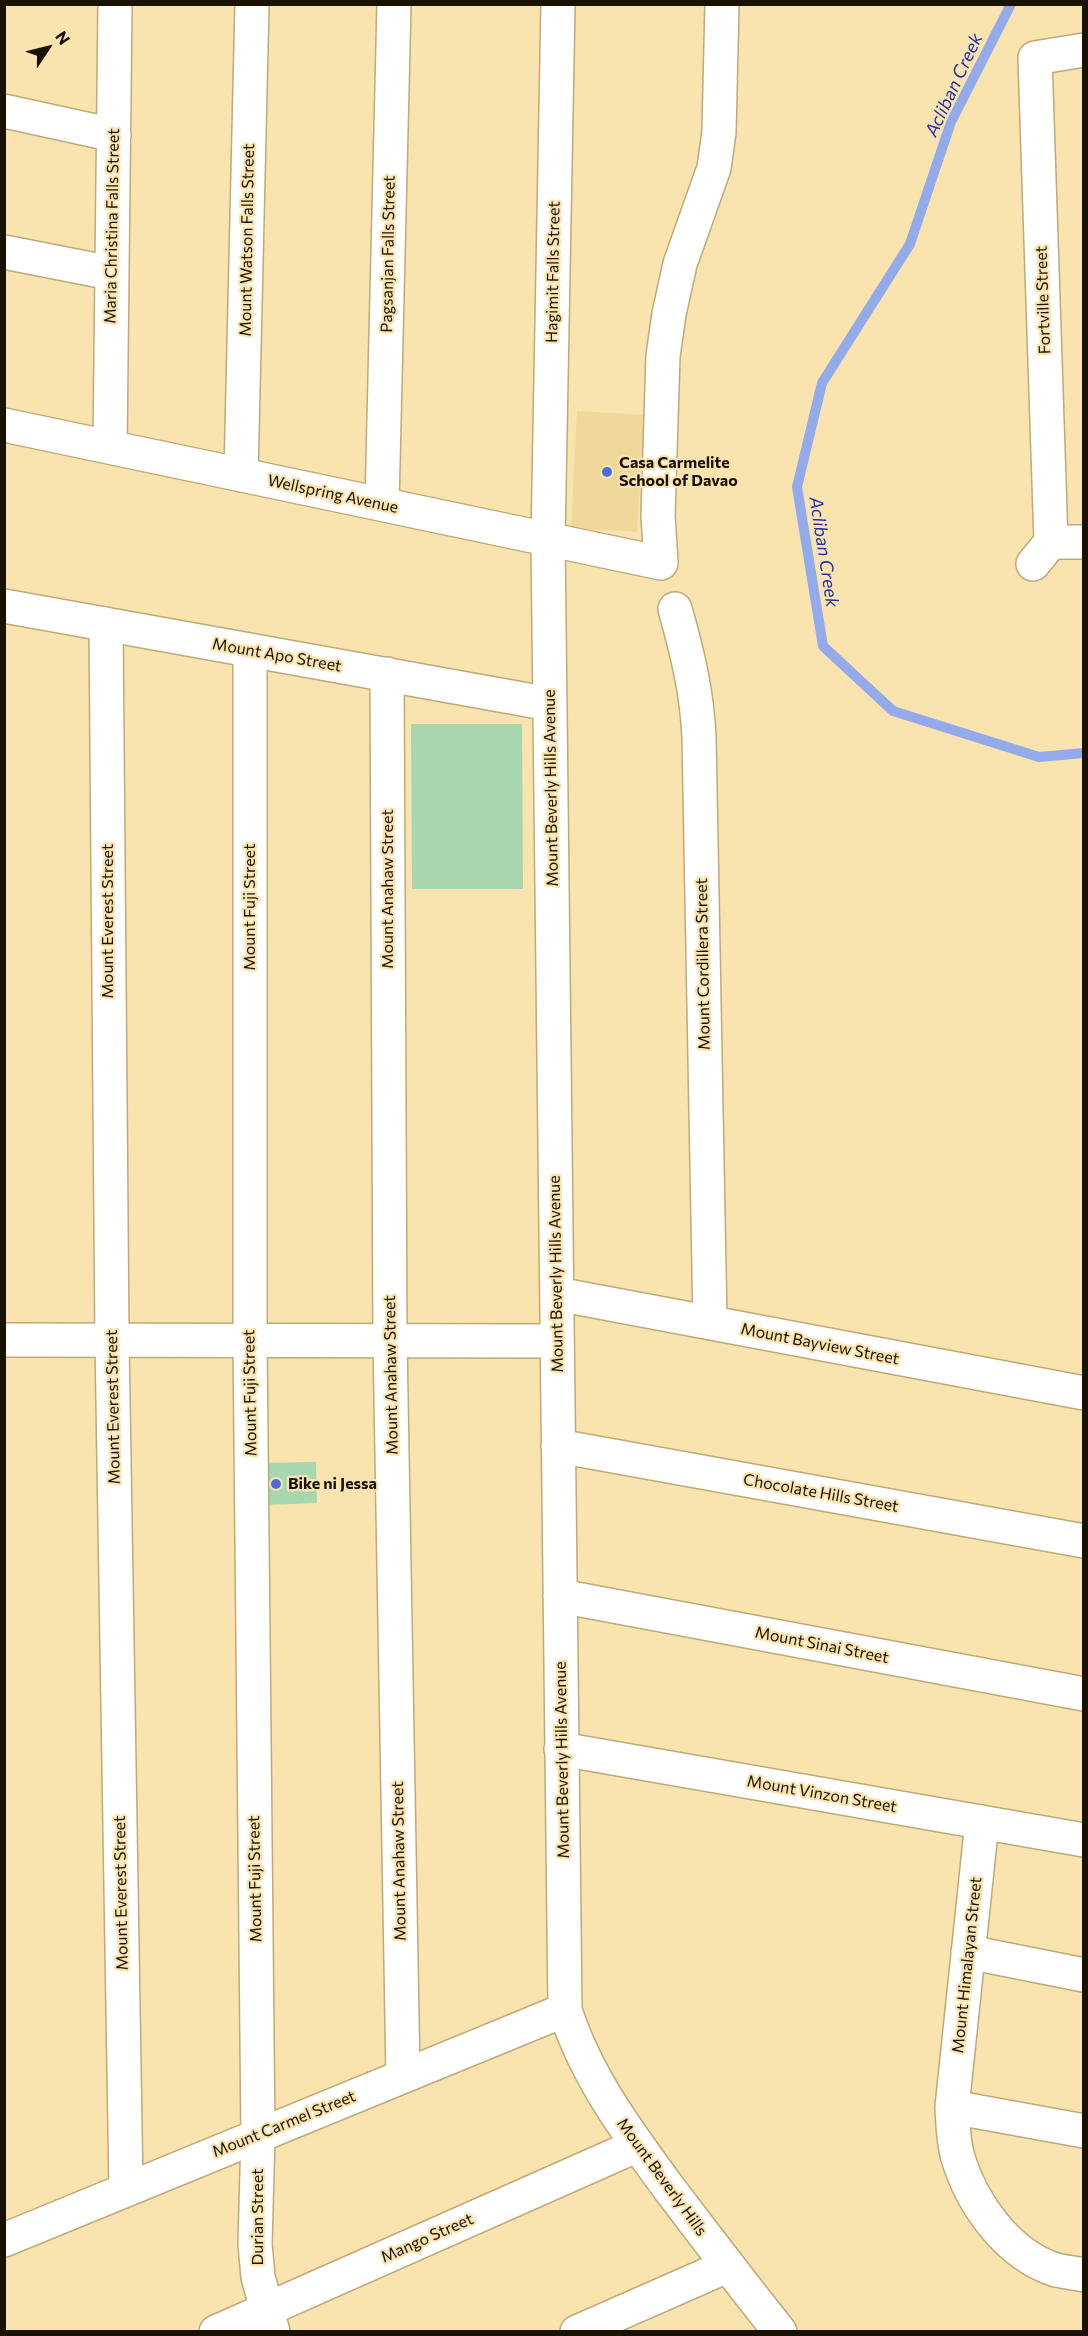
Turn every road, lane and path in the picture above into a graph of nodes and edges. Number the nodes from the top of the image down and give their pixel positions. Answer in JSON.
{"nodes":[{"id":1,"x":115,"y":4,"type":"edge"},
{"id":2,"x":252,"y":4,"type":"edge"},
{"id":3,"x":394,"y":4,"type":"edge"},
{"id":4,"x":558,"y":4,"type":"edge"},
{"id":5,"x":722,"y":4,"type":"edge"},
{"id":6,"x":1083,"y":50,"type":"edge"},
{"id":7,"x":4,"y":111,"type":"edge"},
{"id":8,"x":114,"y":135,"type":"junction"},
{"id":9,"x":4,"y":252,"type":"edge"},
{"id":10,"x":111,"y":273,"type":"junction"},
{"id":11,"x":4,"y":425,"type":"edge"},
{"id":12,"x":110,"y":447,"type":"junction"},
{"id":13,"x":241,"y":475,"type":"junction"},
{"id":14,"x":382,"y":504,"type":"junction"},
{"id":15,"x":548,"y":539,"type":"junction"},
{"id":16,"x":1083,"y":542,"type":"edge"},
{"id":17,"x":4,"y":606,"type":"edge"},
{"id":18,"x":675,"y":609,"type":"dead end"},
{"id":19,"x":106,"y":624,"type":"junction"},
{"id":20,"x":250,"y":650,"type":"junction"},
{"id":21,"x":387,"y":674,"type":"junction"},
{"id":22,"x":550,"y":704,"type":"junction"},
{"id":23,"x":556,"y":1294,"type":"junction"},
{"id":24,"x":710,"y":1323,"type":"junction"},
{"id":25,"x":4,"y":1340,"type":"edge"},
{"id":26,"x":112,"y":1340,"type":"junction"},
{"id":27,"x":250,"y":1340,"type":"junction"},
{"id":28,"x":390,"y":1340,"type":"junction"},
{"id":29,"x":557,"y":1341,"type":"junction"},
{"id":30,"x":1083,"y":1393,"type":"edge"},
{"id":31,"x":558,"y":1446,"type":"junction"},
{"id":32,"x":1083,"y":1541,"type":"edge"},
{"id":33,"x":560,"y":1596,"type":"junction"},
{"id":34,"x":1083,"y":1694,"type":"edge"},
{"id":35,"x":561,"y":1749,"type":"junction"},
{"id":36,"x":982,"y":1822,"type":"junction"},
{"id":37,"x":1083,"y":1840,"type":"edge"},
{"id":38,"x":968,"y":1952,"type":"junction"},
{"id":39,"x":1083,"y":1975,"type":"edge"},
{"id":40,"x":564,"y":2010,"type":"junction"},
{"id":41,"x":403,"y":2075,"type":"junction"},
{"id":42,"x":952,"y":2107,"type":"junction"},
{"id":43,"x":1083,"y":2131,"type":"edge"},
{"id":44,"x":258,"y":2136,"type":"junction"},
{"id":45,"x":638,"y":2145,"type":"junction"},
{"id":46,"x":126,"y":2189,"type":"junction"},
{"id":47,"x":4,"y":2240,"type":"edge"},
{"id":48,"x":727,"y":2266,"type":"junction"},
{"id":49,"x":1083,"y":2275,"type":"edge"},
{"id":50,"x":269,"y":2320,"type":"edge"},
{"id":51,"x":216,"y":2331,"type":"edge"},
{"id":52,"x":578,"y":2331,"type":"edge"},
{"id":53,"x":780,"y":2331,"type":"edge"}],
"edges":[{"from":1,"to":8,"type":"street","name":"Maria Christina Falls Street"},
{"from":2,"to":13,"type":"street","name":"Mount Watson Falls Street"},
{"from":3,"to":14,"type":"street","name":"Pagsanjan Falls Street"},
{"from":4,"to":15,"type":"street","name":"Hagimit Falls Street"},
{"from":5,"to":15,"type":"street","name":"Wellspring Avenue"},
{"from":6,"to":16,"type":"street","name":"Fortville Street"},
{"from":7,"to":8,"type":"street"},
{"from":8,"to":10,"type":"street","name":"Maria Christina Falls Street"},
{"from":9,"to":10,"type":"street"},
{"from":10,"to":12,"type":"street","name":"Maria Christina Falls Street"},
{"from":11,"to":12,"type":"street","name":"Wellspring Avenue"},
{"from":12,"to":13,"type":"street","name":"Wellspring Avenue"},
{"from":13,"to":14,"type":"street","name":"Wellspring Avenue"},
{"from":14,"to":15,"type":"street","name":"Wellspring Avenue"},
{"from":15,"to":22,"type":"street","name":"Mount Beverly Hills Avenue"},
{"from":17,"to":19,"type":"street","name":"Mount Apo Street"},
{"from":18,"to":24,"type":"street","name":"Mount Cordillera Street"},
{"from":19,"to":20,"type":"street","name":"Mount Apo Street"},
{"from":19,"to":26,"type":"street","name":"Mount Everest Street"},
{"from":20,"to":21,"type":"street","name":"Mount Apo Street"},
{"from":20,"to":27,"type":"street","name":"Mount Fuji Street"},
{"from":21,"to":22,"type":"street","name":"Mount Apo Street"},
{"from":21,"to":28,"type":"street","name":"Mount Anahaw Street"},
{"from":22,"to":23,"type":"street","name":"Mount Beverly Hills Avenue"},
{"from":23,"to":24,"type":"street","name":"Mount Bayview Street"},
{"from":23,"to":29,"type":"street","name":"Mount Beverly Hills Avenue"},
{"from":24,"to":30,"type":"street","name":"Mount Bayview Street"},
{"from":25,"to":26,"type":"street"},
{"from":26,"to":27,"type":"street"},
{"from":26,"to":46,"type":"street","name":"Mount Everest Street"},
{"from":27,"to":28,"type":"street"},
{"from":27,"to":44,"type":"street","name":"Mount Fuji Street"},
{"from":28,"to":29,"type":"street"},
{"from":28,"to":41,"type":"street","name":"Mount Anahaw Street"},
{"from":29,"to":31,"type":"street","name":"Mount Beverly Hills Avenue"},
{"from":31,"to":32,"type":"street","name":"Chocolate Hills Street"},
{"from":31,"to":33,"type":"street","name":"Mount Beverly Hills Avenue"},
{"from":33,"to":34,"type":"street","name":"Mount Sinai Street"},
{"from":33,"to":35,"type":"street","name":"Mount Beverly Hills Avenue"},
{"from":35,"to":36,"type":"street","name":"Mount Vinzon Street"},
{"from":35,"to":40,"type":"street","name":"Mount Beverly Hills Avenue"},
{"from":36,"to":37,"type":"street","name":"Mount Vinzon Street"},
{"from":36,"to":38,"type":"street","name":"Mount Himalayan Street"},
{"from":38,"to":39,"type":"street"},
{"from":38,"to":42,"type":"street","name":"Mount Himalayan Street"},
{"from":40,"to":41,"type":"street","name":"Mount Carmel Street"},
{"from":40,"to":45,"type":"street","name":"Mount Beverly Hills"},
{"from":41,"to":44,"type":"street","name":"Mount Carmel Street"},
{"from":42,"to":43,"type":"street"},
{"from":42,"to":49,"type":"street","name":"Mount Himalayan Street"},
{"from":44,"to":46,"type":"street","name":"Mount Carmel Street"},
{"from":44,"to":50,"type":"street","name":"Durian Street"},
{"from":45,"to":48,"type":"street","name":"Mount Beverly Hills"},
{"from":45,"to":50,"type":"street","name":"Mango Street"},
{"from":46,"to":47,"type":"street","name":"Mount Carmel Street"},
{"from":48,"to":52,"type":"street"},
{"from":48,"to":53,"type":"street","name":"Mount Beverly Hills"},
{"from":50,"to":51,"type":"street","name":"Mango Street"}]}
